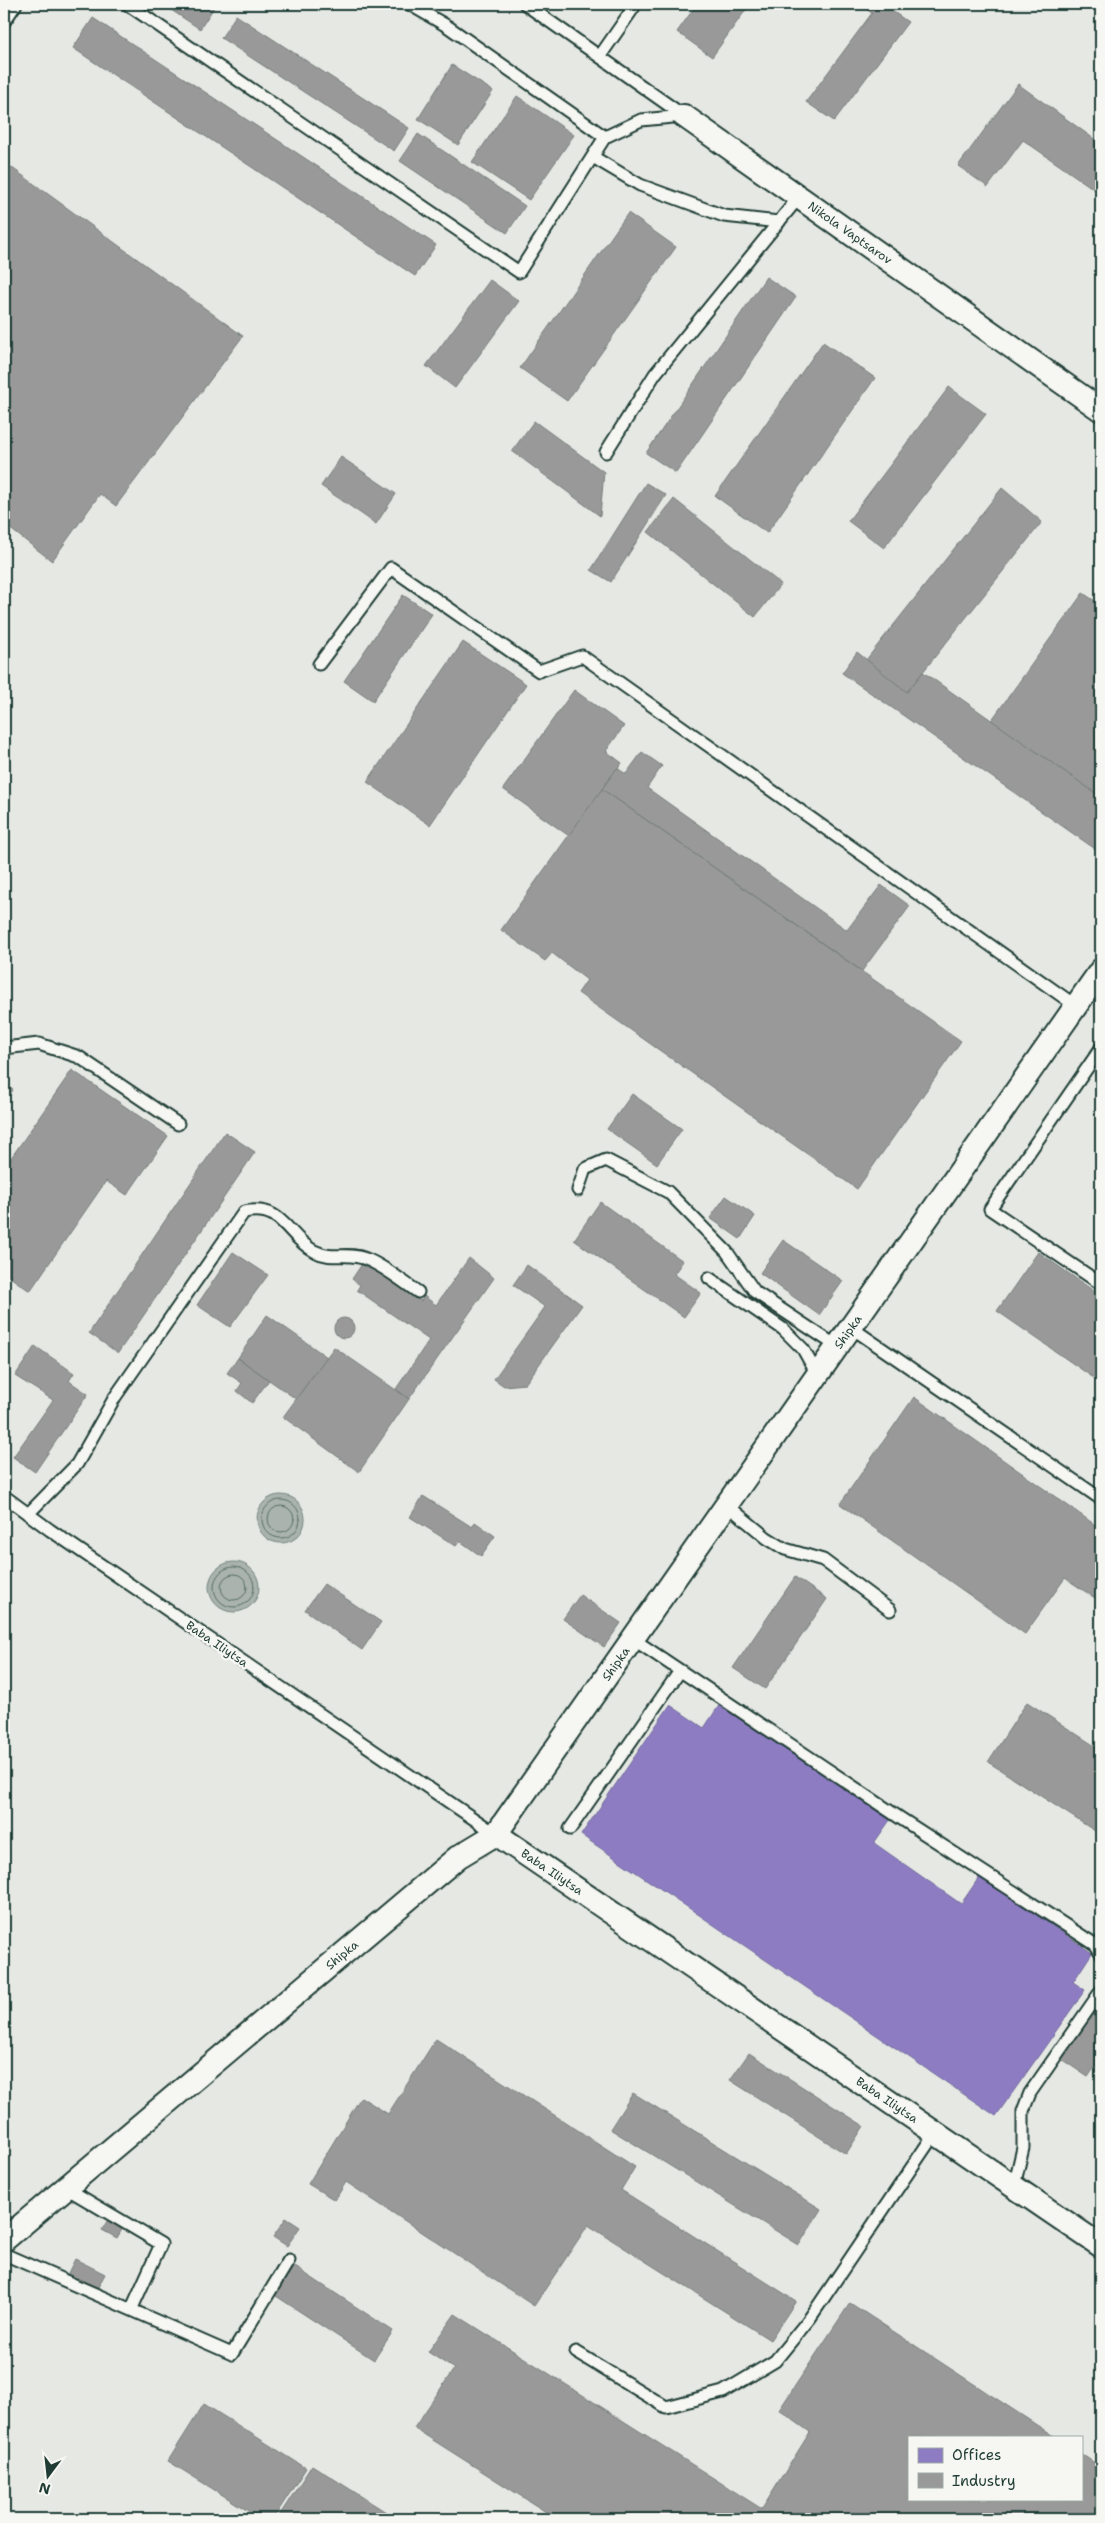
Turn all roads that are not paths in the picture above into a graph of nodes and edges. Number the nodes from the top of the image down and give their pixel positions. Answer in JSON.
{"nodes":[{"id":1,"x":16,"y":4,"type":"edge"},
{"id":2,"x":127,"y":4,"type":"edge"},
{"id":3,"x":409,"y":4,"type":"edge"},
{"id":4,"x":524,"y":4,"type":"edge"},
{"id":5,"x":636,"y":4,"type":"edge"},
{"id":6,"x":4,"y":22,"type":"edge"},
{"id":7,"x":600,"y":56,"type":"junction"},
{"id":8,"x":684,"y":116,"type":"junction"},
{"id":9,"x":605,"y":137,"type":"junction"},
{"id":10,"x":593,"y":157,"type":"junction"},
{"id":11,"x":799,"y":197,"type":"junction"},
{"id":12,"x":779,"y":222,"type":"junction"},
{"id":13,"x":1101,"y":410,"type":"edge"},
{"id":14,"x":606,"y":452,"type":"dead end"},
{"id":15,"x":320,"y":664,"type":"dead end"},
{"id":16,"x":1101,"y":970,"type":"edge"},
{"id":17,"x":1076,"y":1006,"type":"junction"},
{"id":18,"x":4,"y":1048,"type":"edge"},
{"id":19,"x":1101,"y":1048,"type":"edge"},
{"id":20,"x":178,"y":1124,"type":"dead end"},
{"id":21,"x":578,"y":1190,"type":"dead end"},
{"id":22,"x":709,"y":1278,"type":"dead end"},
{"id":23,"x":1101,"y":1284,"type":"edge"},
{"id":24,"x":418,"y":1292,"type":"dead end"},
{"id":25,"x":852,"y":1328,"type":"junction"},
{"id":26,"x":838,"y":1347,"type":"junction"},
{"id":27,"x":818,"y":1376,"type":"junction"},
{"id":28,"x":4,"y":1496,"type":"edge"},
{"id":29,"x":1101,"y":1499,"type":"edge"},
{"id":30,"x":727,"y":1504,"type":"junction"},
{"id":31,"x":28,"y":1514,"type":"junction"},
{"id":32,"x":890,"y":1610,"type":"dead end"},
{"id":33,"x":633,"y":1639,"type":"junction"},
{"id":34,"x":680,"y":1672,"type":"junction"},
{"id":35,"x":570,"y":1829,"type":"dead end"},
{"id":36,"x":496,"y":1834,"type":"junction"},
{"id":37,"x":1101,"y":1953,"type":"edge"},
{"id":38,"x":1101,"y":1991,"type":"edge"},
{"id":39,"x":935,"y":2133,"type":"junction"},
{"id":40,"x":1014,"y":2186,"type":"junction"},
{"id":41,"x":66,"y":2188,"type":"junction"},
{"id":42,"x":4,"y":2240,"type":"edge"},
{"id":43,"x":1101,"y":2246,"type":"edge"},
{"id":44,"x":4,"y":2254,"type":"edge"},
{"id":45,"x":289,"y":2260,"type":"dead end"},
{"id":46,"x":132,"y":2308,"type":"junction"},
{"id":47,"x":576,"y":2352,"type":"dead end"}],
"edges":[{"from":1,"to":6,"type":"lane"},
{"from":2,"to":10,"type":"lane"},
{"from":3,"to":9,"type":"lane"},
{"from":4,"to":7,"type":"lane","name":"Nikola Vaptsarov"},
{"from":5,"to":7,"type":"lane"},
{"from":7,"to":8,"type":"lane","name":"Nikola Vaptsarov"},
{"from":8,"to":9,"type":"lane"},
{"from":8,"to":11,"type":"street","name":"Nikola Vaptsarov"},
{"from":9,"to":10,"type":"lane"},
{"from":10,"to":12,"type":"lane"},
{"from":11,"to":12,"type":"lane"},
{"from":11,"to":13,"type":"street","name":"Nikola Vaptsarov"},
{"from":12,"to":14,"type":"lane"},
{"from":15,"to":17,"type":"lane"},
{"from":16,"to":17,"type":"street","name":"Shipka"},
{"from":17,"to":25,"type":"street","name":"Shipka"},
{"from":18,"to":20,"type":"lane"},
{"from":19,"to":23,"type":"lane"},
{"from":21,"to":26,"type":"lane"},
{"from":22,"to":27,"type":"lane"},
{"from":24,"to":31,"type":"lane"},
{"from":25,"to":26,"type":"street","name":"Shipka"},
{"from":25,"to":29,"type":"lane"},
{"from":26,"to":27,"type":"street","name":"Shipka"},
{"from":27,"to":30,"type":"street","name":"Shipka"},
{"from":28,"to":31,"type":"lane","name":"Baba Iliytsa"},
{"from":30,"to":32,"type":"lane"},
{"from":30,"to":33,"type":"street","name":"Shipka"},
{"from":31,"to":36,"type":"lane","name":"Baba Iliytsa"},
{"from":33,"to":34,"type":"lane"},
{"from":33,"to":36,"type":"street","name":"Shipka"},
{"from":34,"to":35,"type":"lane"},
{"from":34,"to":37,"type":"lane"},
{"from":36,"to":39,"type":"street","name":"Baba Iliytsa"},
{"from":36,"to":41,"type":"street","name":"Shipka"},
{"from":38,"to":40,"type":"lane"},
{"from":39,"to":40,"type":"street","name":"Baba Iliytsa"},
{"from":39,"to":47,"type":"lane"},
{"from":40,"to":43,"type":"street","name":"Baba Iliytsa"},
{"from":41,"to":42,"type":"street","name":"Shipka"},
{"from":41,"to":46,"type":"lane"},
{"from":44,"to":46,"type":"lane"},
{"from":45,"to":46,"type":"lane"}]}
